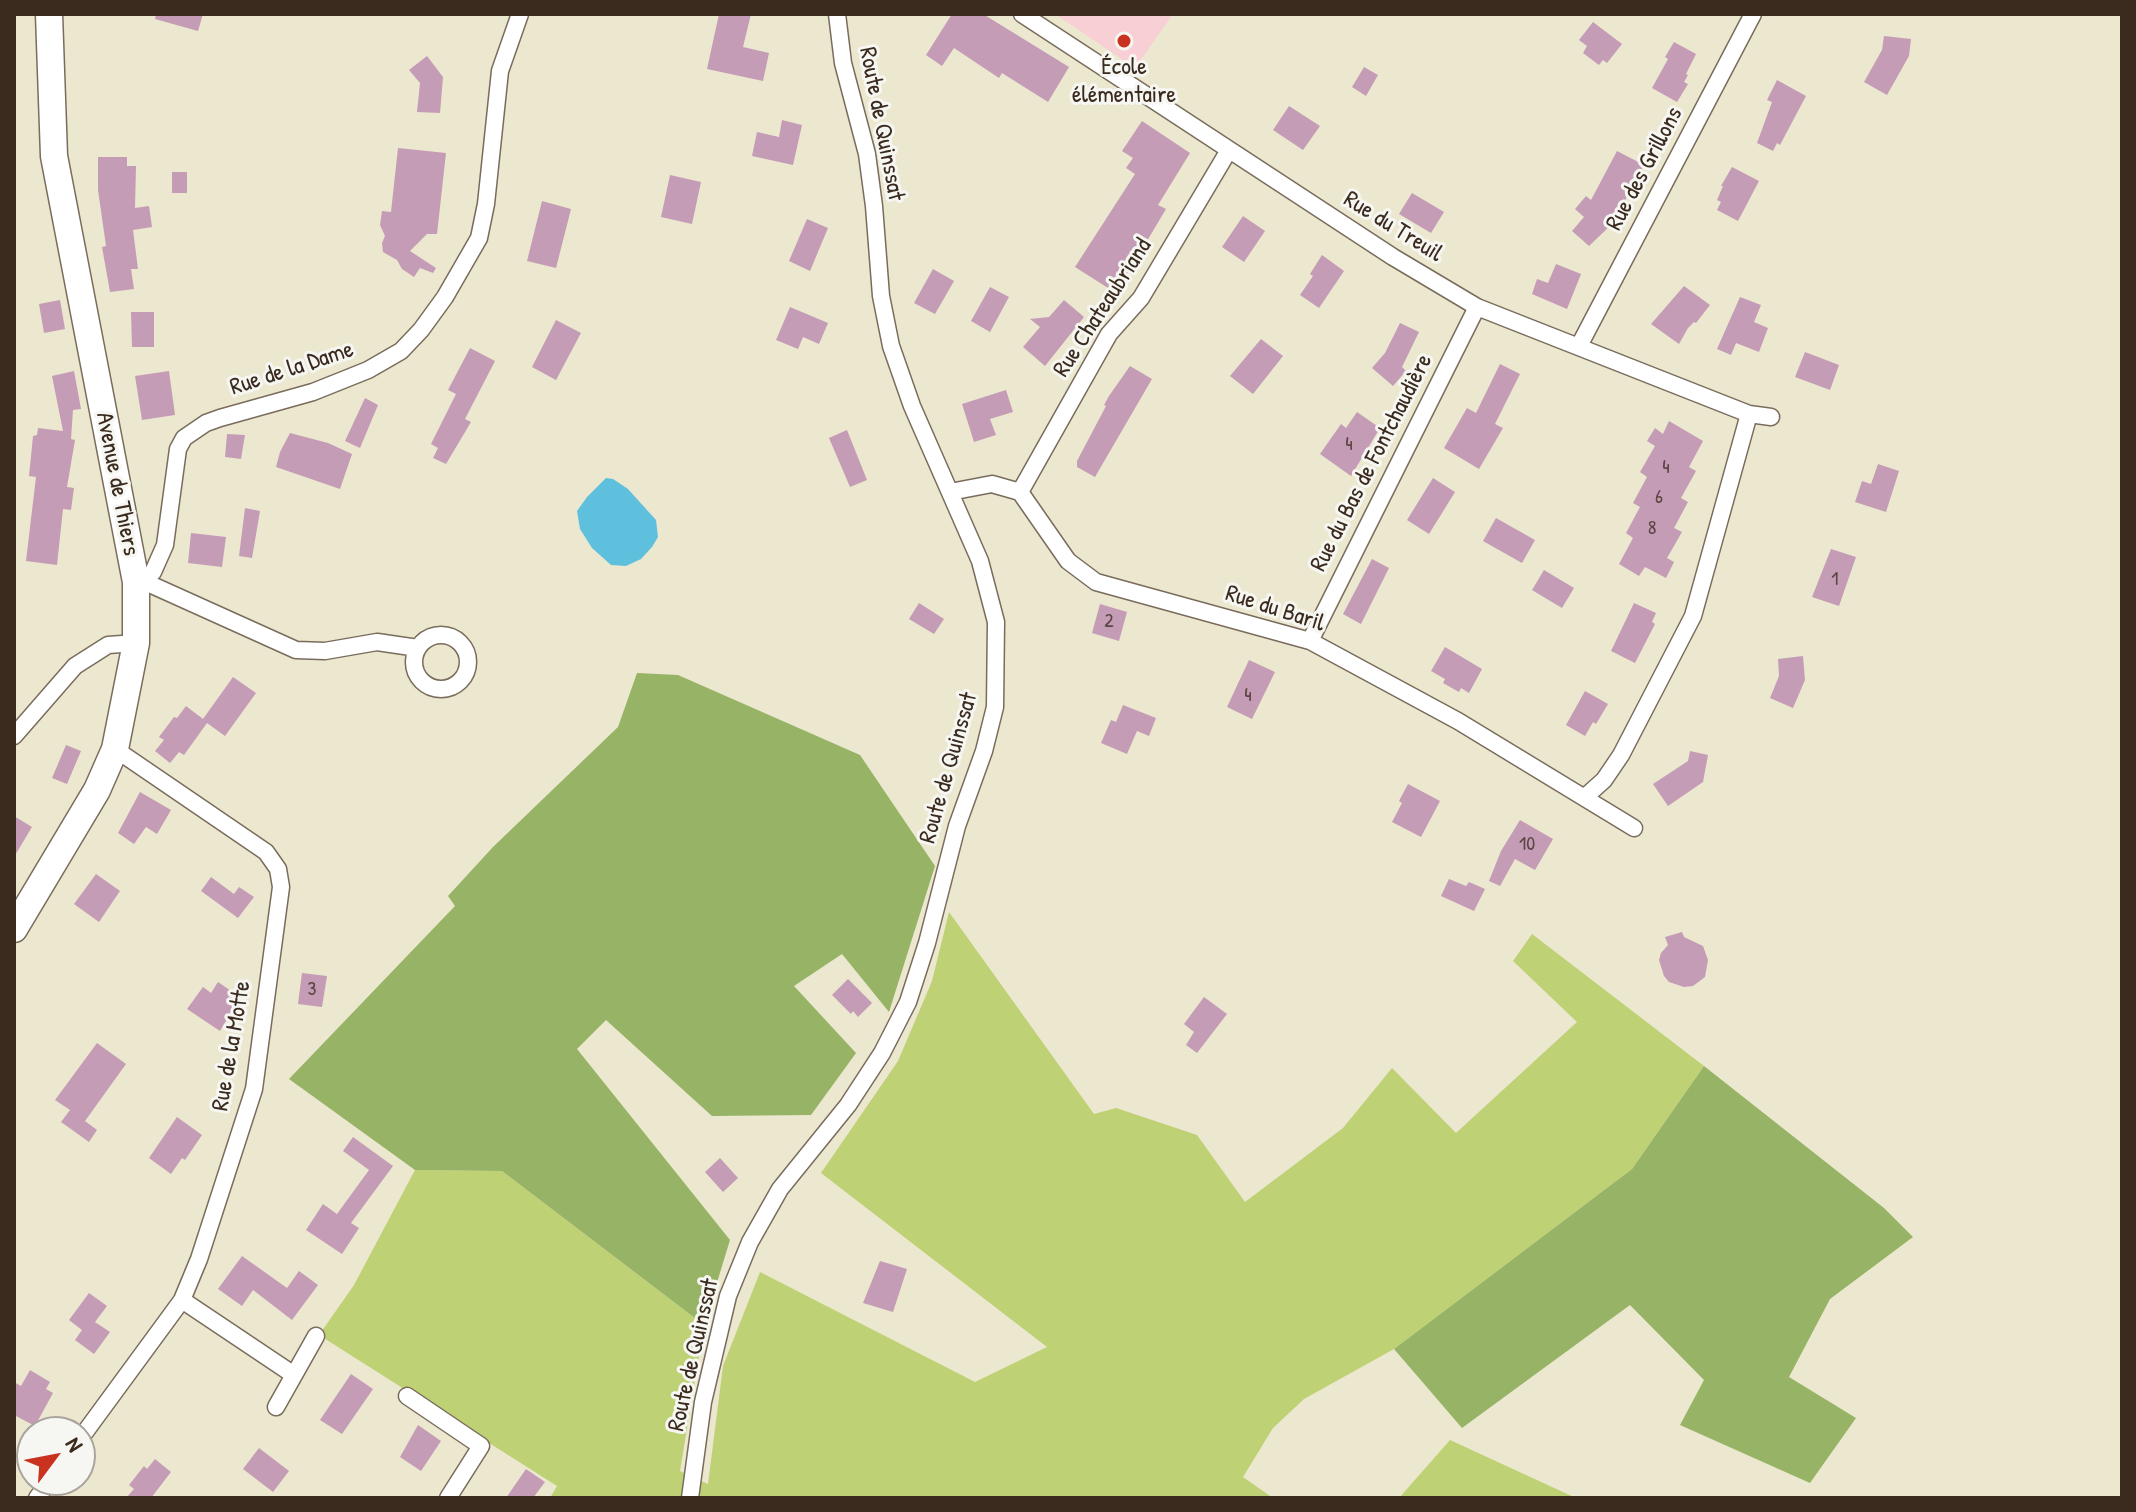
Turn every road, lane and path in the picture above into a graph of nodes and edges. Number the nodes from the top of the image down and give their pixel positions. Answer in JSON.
{"nodes":[{"id":1,"x":49,"y":14,"type":"edge"},
{"id":2,"x":520,"y":14,"type":"edge"},
{"id":3,"x":837,"y":14,"type":"edge"},
{"id":4,"x":1022,"y":14,"type":"edge"},
{"id":5,"x":1753,"y":14,"type":"edge"},
{"id":6,"x":1229,"y":150,"type":"junction"},
{"id":7,"x":1477,"y":307,"type":"junction"},
{"id":8,"x":1579,"y":346,"type":"junction"},
{"id":9,"x":1749,"y":414,"type":"junction"},
{"id":10,"x":1771,"y":417,"type":"dead end"},
{"id":11,"x":950,"y":492,"type":"junction"},
{"id":12,"x":1020,"y":492,"type":"junction"},
{"id":13,"x":140,"y":581,"type":"junction"},
{"id":14,"x":1310,"y":641,"type":"junction"},
{"id":15,"x":136,"y":643,"type":"junction"},
{"id":16,"x":418,"y":648,"type":"dead end"},
{"id":17,"x":14,"y":736,"type":"edge"},
{"id":18,"x":115,"y":749,"type":"junction"},
{"id":19,"x":1585,"y":797,"type":"junction"},
{"id":20,"x":1634,"y":828,"type":"dead end"},
{"id":21,"x":14,"y":929,"type":"edge"},
{"id":22,"x":182,"y":1300,"type":"junction"},
{"id":23,"x":316,"y":1336,"type":"dead end"},
{"id":24,"x":294,"y":1375,"type":"junction"},
{"id":25,"x":407,"y":1396,"type":"dead end"},
{"id":26,"x":276,"y":1407,"type":"dead end"},
{"id":27,"x":96,"y":1417,"type":"edge"},
{"id":28,"x":448,"y":1498,"type":"edge"},
{"id":29,"x":690,"y":1498,"type":"edge"}],
"edges":[{"from":1,"to":13,"type":"main road","name":"Avenue de Thiers"},
{"from":2,"to":13,"type":"street","name":"Rue de la Dame"},
{"from":3,"to":11,"type":"street","name":"Route de Quinssat"},
{"from":4,"to":6,"type":"street","name":"Rue du Treuil"},
{"from":5,"to":8,"type":"street","name":"Rue des Grillons"},
{"from":6,"to":7,"type":"street","name":"Rue du Treuil"},
{"from":6,"to":12,"type":"street","name":"Rue Chateaubriand"},
{"from":7,"to":8,"type":"street","name":"Rue du Treuil"},
{"from":7,"to":14,"type":"street","name":"Rue du Bas de Fontchaudière"},
{"from":8,"to":9,"type":"street","name":"Rue du Treuil"},
{"from":9,"to":10,"type":"street","name":"Rue du Treuil"},
{"from":9,"to":19,"type":"street"},
{"from":11,"to":12,"type":"street"},
{"from":11,"to":29,"type":"street","name":"Route de Quinssat"},
{"from":12,"to":14,"type":"street","name":"Rue du Baril"},
{"from":13,"to":15,"type":"main road","name":"Avenue de Thiers"},
{"from":13,"to":16,"type":"street"},
{"from":14,"to":19,"type":"street","name":"Rue du Baril"},
{"from":15,"to":17,"type":"street"},
{"from":15,"to":18,"type":"main road","name":"Avenue de Thiers"},
{"from":18,"to":21,"type":"main road","name":"Avenue de Thiers"},
{"from":18,"to":22,"type":"street","name":"Rue de la Motte"},
{"from":19,"to":20,"type":"street","name":"Rue du Baril"},
{"from":22,"to":24,"type":"street"},
{"from":22,"to":27,"type":"street","name":"Rue de la Motte"},
{"from":23,"to":24,"type":"street"},
{"from":24,"to":26,"type":"street"},
{"from":25,"to":28,"type":"street"}]}
